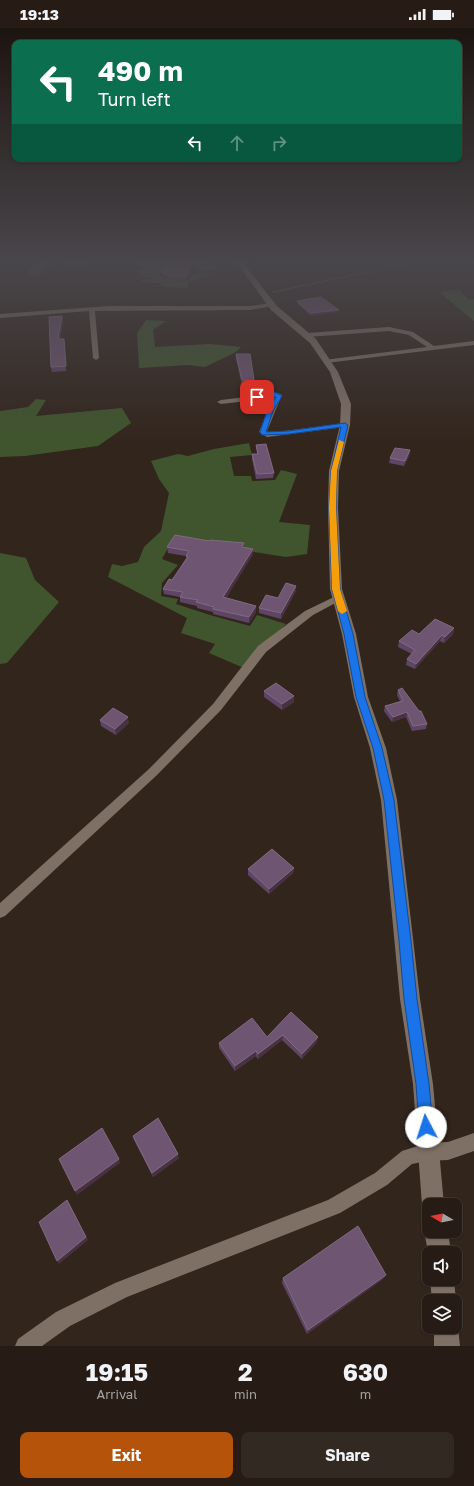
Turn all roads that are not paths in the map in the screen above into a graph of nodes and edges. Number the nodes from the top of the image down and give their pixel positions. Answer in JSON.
{"nodes":[{"id":1,"x":93,"y":322,"type":"edge"},
{"id":2,"x":291,"y":322,"type":"edge"},
{"id":3,"x":306,"y":335,"type":"junction"},
{"id":4,"x":474,"y":343,"type":"edge"},
{"id":5,"x":434,"y":349,"type":"junction"},
{"id":6,"x":96,"y":358,"type":"dead end"},
{"id":7,"x":326,"y":361,"type":"junction"},
{"id":8,"x":221,"y":402,"type":"dead end"},
{"id":9,"x":345,"y":425,"type":"junction"},
{"id":10,"x":338,"y":598,"type":"junction"},
{"id":11,"x":0,"y":912,"type":"edge"},
{"id":12,"x":474,"y":1142,"type":"edge"},
{"id":13,"x":427,"y":1152,"type":"junction"},
{"id":14,"x":432,"y":1198,"type":"edge"},
{"id":15,"x":446,"y":1334,"type":"edge"},
{"id":16,"x":25,"y":1346,"type":"edge"},
{"id":17,"x":447,"y":1346,"type":"edge"}],
"edges":[{"from":1,"to":6,"type":"street"},
{"from":2,"to":3,"type":"street"},
{"from":3,"to":5,"type":"street"},
{"from":3,"to":7,"type":"street"},
{"from":4,"to":5,"type":"street"},
{"from":5,"to":7,"type":"street"},
{"from":7,"to":9,"type":"street"},
{"from":8,"to":9,"type":"street"},
{"from":9,"to":10,"type":"street"},
{"from":10,"to":11,"type":"street"},
{"from":10,"to":13,"type":"street"},
{"from":12,"to":13,"type":"street"},
{"from":13,"to":14,"type":"street"},
{"from":13,"to":16,"type":"street"},
{"from":15,"to":17,"type":"street"}]}
